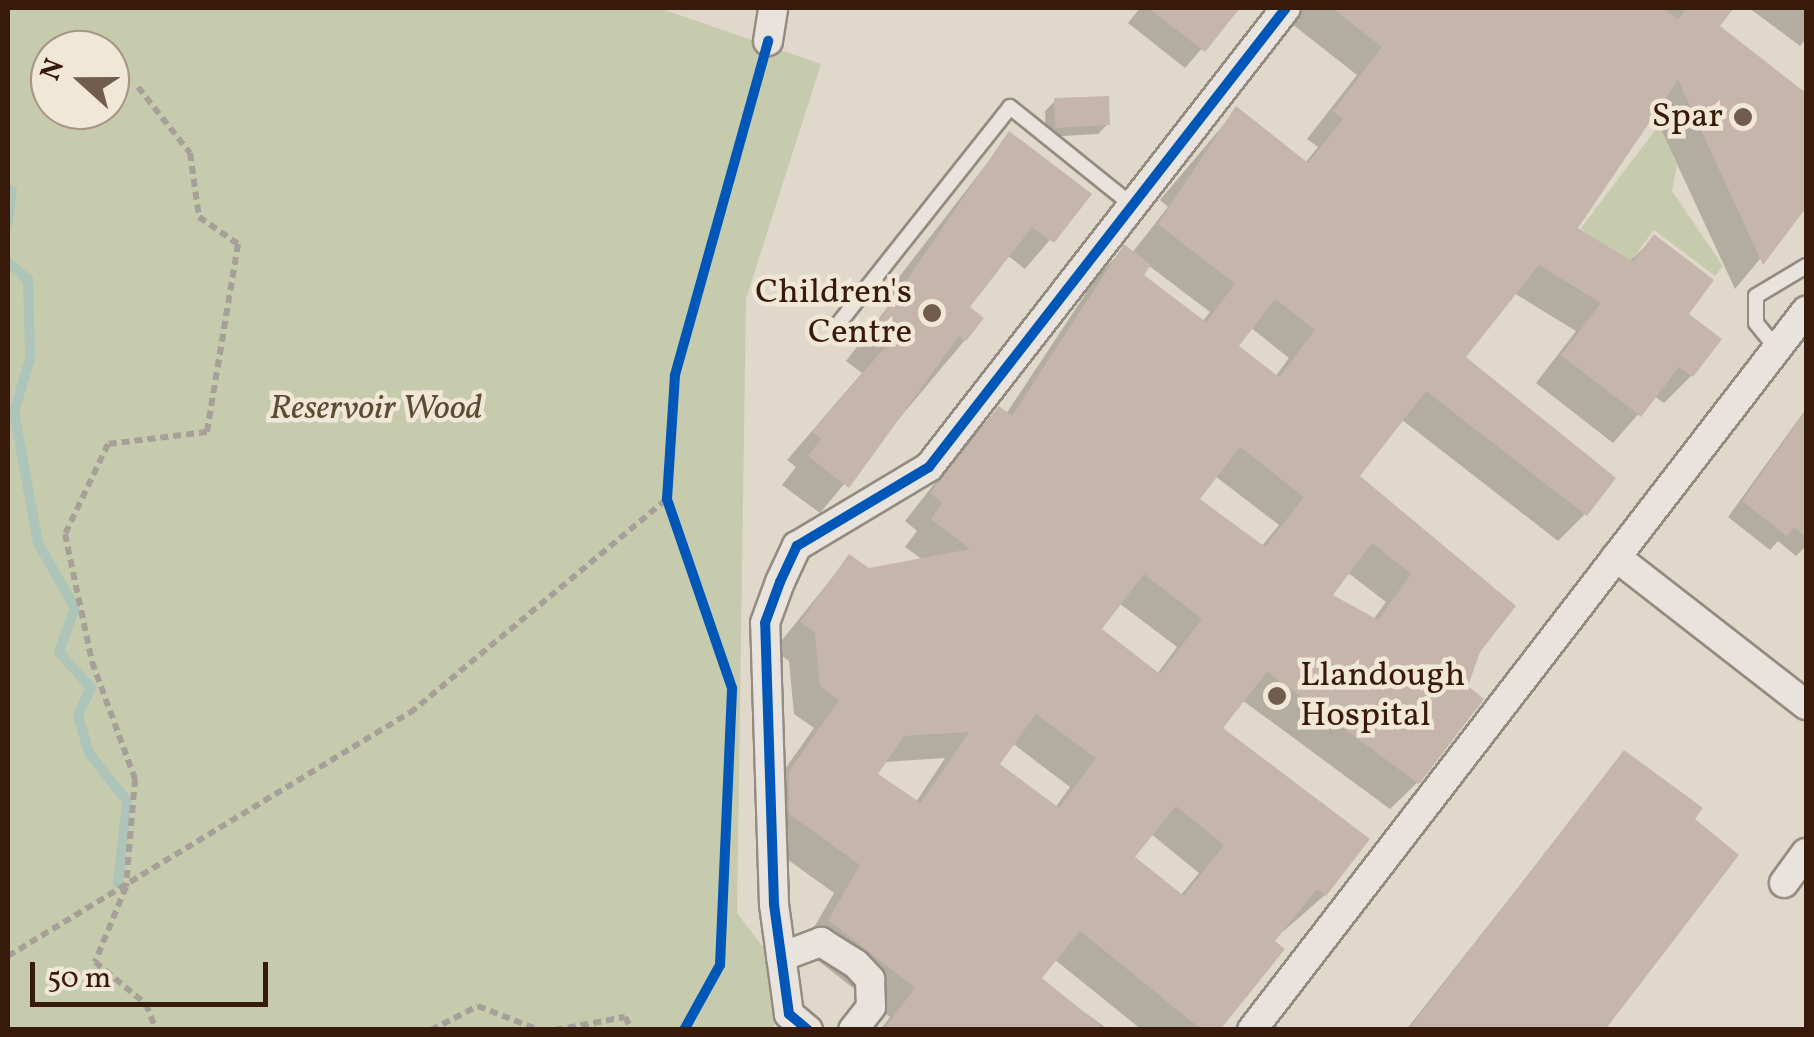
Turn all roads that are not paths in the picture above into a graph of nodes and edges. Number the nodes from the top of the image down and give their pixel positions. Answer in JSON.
{"nodes":[{"id":1,"x":774,"y":8,"type":"edge"},
{"id":2,"x":1286,"y":8,"type":"edge"},
{"id":3,"x":768,"y":41,"type":"road end"},
{"id":4,"x":1132,"y":205,"type":"junction"},
{"id":5,"x":1806,"y":266,"type":"edge"},
{"id":6,"x":1806,"y":311,"type":"edge"},
{"id":7,"x":839,"y":323,"type":"dead end"},
{"id":8,"x":1778,"y":349,"type":"junction"},
{"id":9,"x":1616,"y":557,"type":"junction"},
{"id":10,"x":1806,"y":705,"type":"edge"},
{"id":11,"x":1806,"y":854,"type":"edge"},
{"id":12,"x":1784,"y":883,"type":"dead end"},
{"id":13,"x":782,"y":958,"type":"junction"},
{"id":14,"x":808,"y":1030,"type":"edge"},
{"id":15,"x":854,"y":1030,"type":"edge"},
{"id":16,"x":1252,"y":1030,"type":"edge"}],
"edges":[{"from":1,"to":3,"type":"street"},
{"from":2,"to":4,"type":"street"},
{"from":4,"to":7,"type":"lane"},
{"from":4,"to":13,"type":"street"},
{"from":5,"to":8,"type":"lane"},
{"from":6,"to":8,"type":"street"},
{"from":8,"to":9,"type":"street"},
{"from":9,"to":10,"type":"street"},
{"from":9,"to":16,"type":"street"},
{"from":11,"to":12,"type":"street"},
{"from":13,"to":14,"type":"street"},
{"from":13,"to":15,"type":"street"}]}
